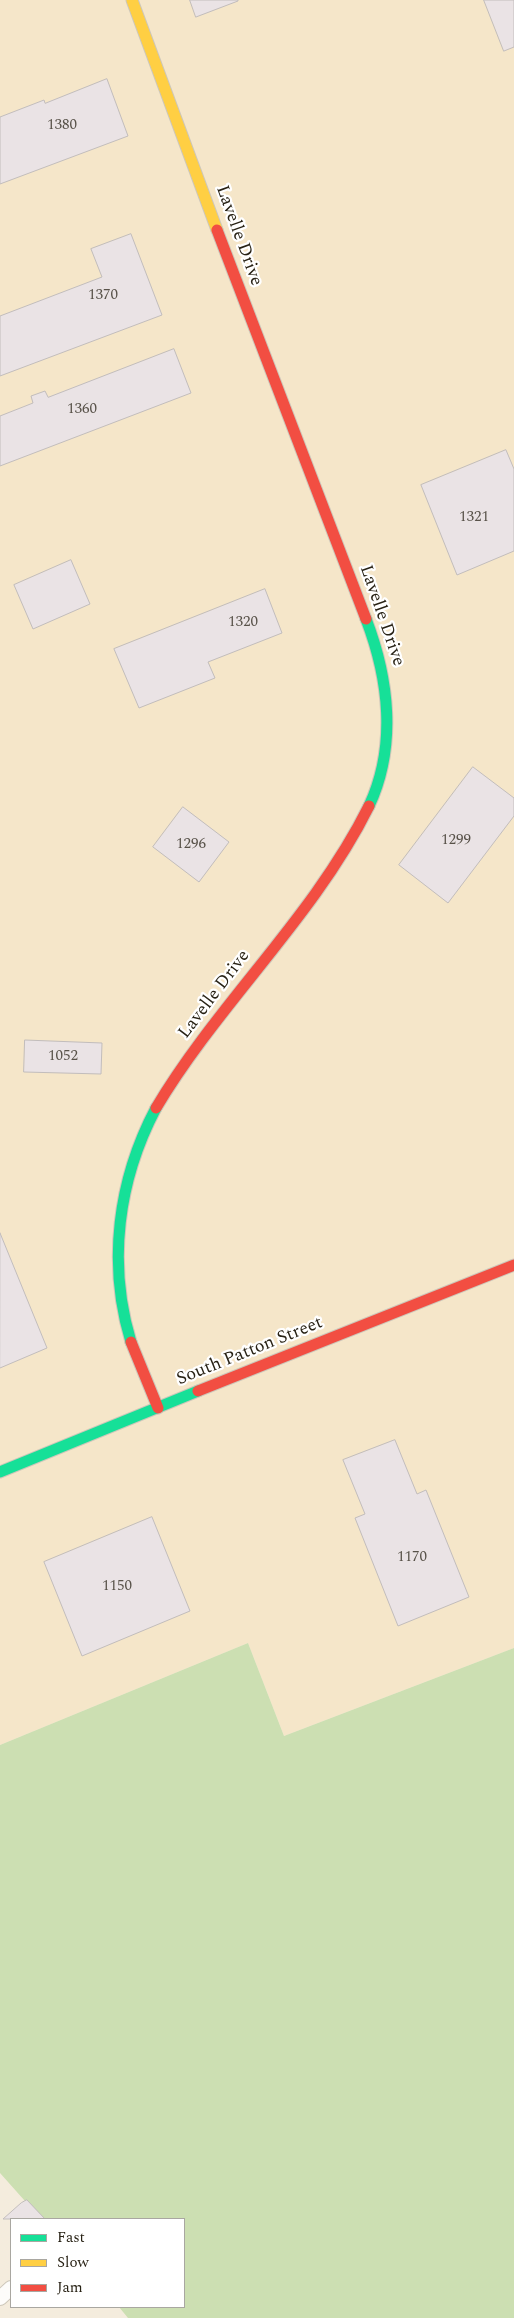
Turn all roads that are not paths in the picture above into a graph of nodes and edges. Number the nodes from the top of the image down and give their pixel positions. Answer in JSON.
{"nodes":[{"id":1,"x":132,"y":0,"type":"edge"},
{"id":2,"x":514,"y":1265,"type":"edge"},
{"id":3,"x":158,"y":1408,"type":"junction"},
{"id":4,"x":0,"y":1472,"type":"edge"},
{"id":5,"x":10,"y":2289,"type":"edge"},
{"id":6,"x":0,"y":2298,"type":"edge"}],
"edges":[{"from":1,"to":3,"type":"street","name":"Lavelle Drive"},
{"from":2,"to":3,"type":"street","name":"South Patton Street"},
{"from":3,"to":4,"type":"street","name":"South Patton Street"},
{"from":5,"to":6,"type":"street"}]}
